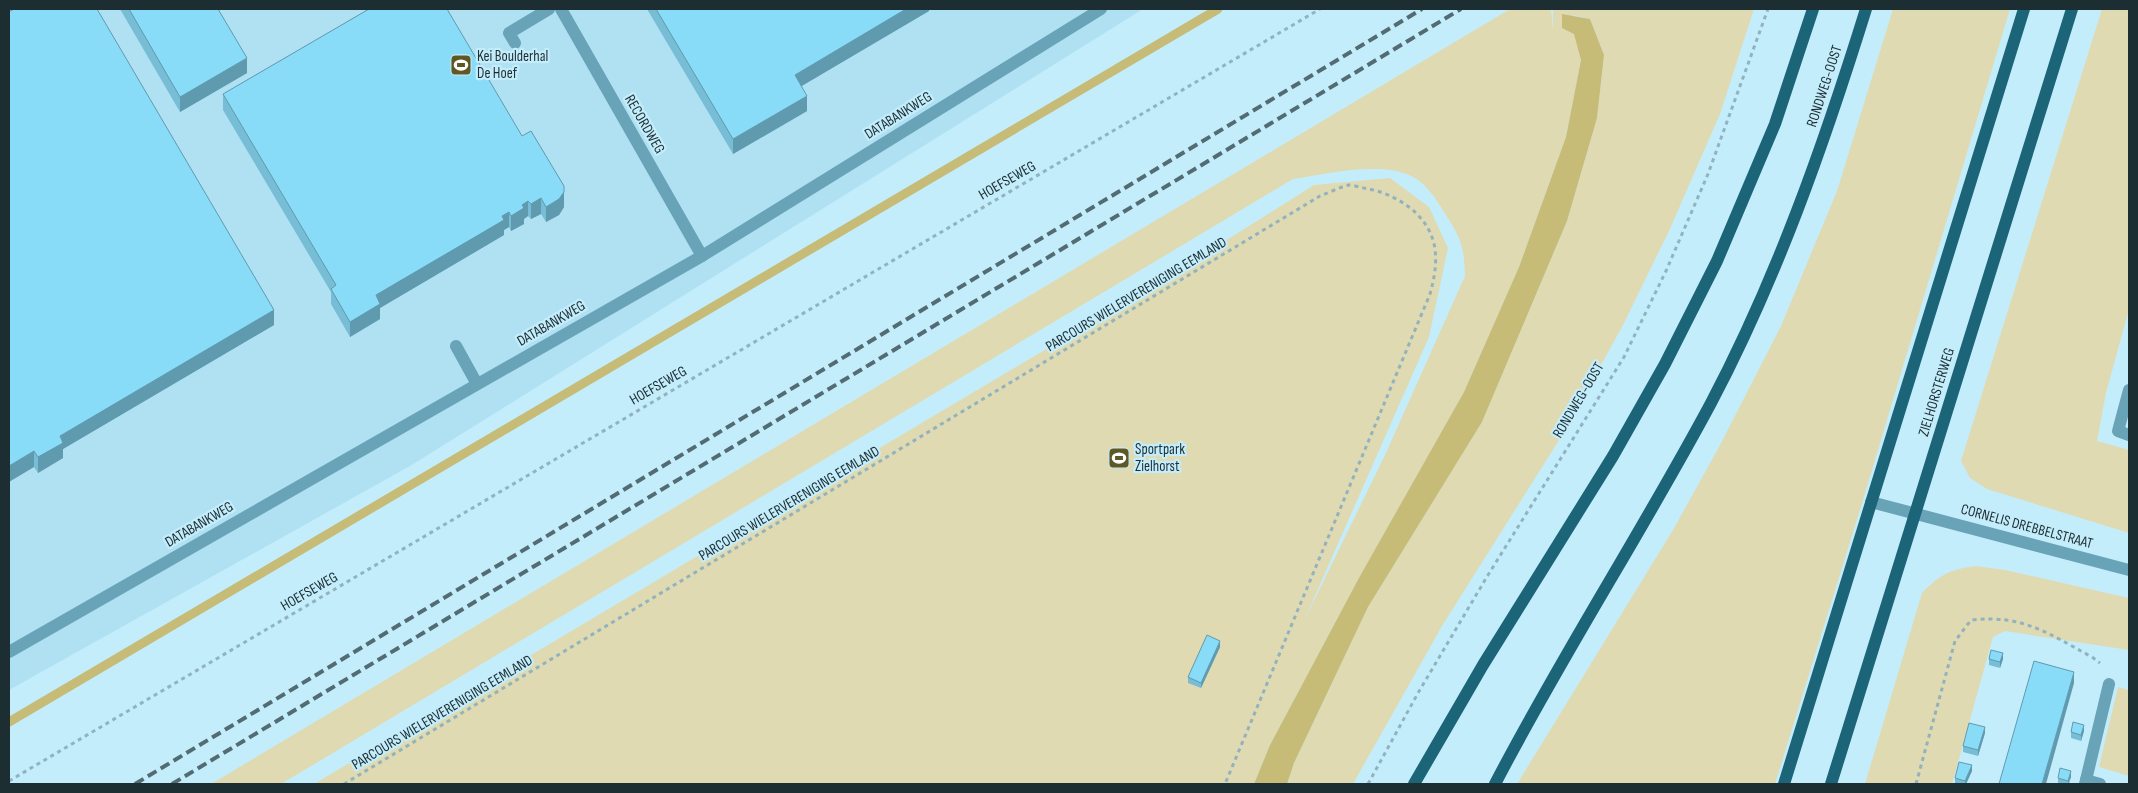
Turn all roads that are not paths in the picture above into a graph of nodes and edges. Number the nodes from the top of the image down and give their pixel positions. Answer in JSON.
{"nodes":[{"id":1,"x":549,"y":9,"type":"edge"},
{"id":2,"x":561,"y":9,"type":"edge"},
{"id":3,"x":1101,"y":9,"type":"edge"},
{"id":4,"x":1813,"y":9,"type":"edge"},
{"id":5,"x":1866,"y":9,"type":"edge"},
{"id":6,"x":2024,"y":9,"type":"edge"},
{"id":7,"x":2072,"y":9,"type":"edge"},
{"id":8,"x":515,"y":43,"type":"dead end"},
{"id":9,"x":702,"y":256,"type":"junction"},
{"id":10,"x":456,"y":346,"type":"dead end"},
{"id":11,"x":477,"y":384,"type":"junction"},
{"id":12,"x":2129,"y":390,"type":"edge"},
{"id":13,"x":2129,"y":435,"type":"edge"},
{"id":14,"x":1871,"y":502,"type":"junction"},
{"id":15,"x":1916,"y":514,"type":"junction"},
{"id":16,"x":2129,"y":570,"type":"edge"},
{"id":17,"x":9,"y":652,"type":"edge"},
{"id":18,"x":2109,"y":684,"type":"dead end"},
{"id":19,"x":1497,"y":782,"type":"edge"},
{"id":20,"x":2085,"y":782,"type":"edge"},
{"id":21,"x":1414,"y":784,"type":"edge"},
{"id":22,"x":1784,"y":784,"type":"edge"},
{"id":23,"x":1831,"y":784,"type":"edge"},
{"id":24,"x":2100,"y":784,"type":"edge"}],
"edges":[{"from":1,"to":8,"type":"street"},
{"from":2,"to":9,"type":"street","name":"RECORDWEG"},
{"from":3,"to":9,"type":"street","name":"DATABANKWEG"},
{"from":4,"to":21,"type":"main road"},
{"from":5,"to":19,"type":"main road","name":"RONDWEG-OOST"},
{"from":6,"to":14,"type":"main road","name":"ZIELHORSTERWEG"},
{"from":7,"to":15,"type":"main road","name":"ZIELHORSTERWEG"},
{"from":9,"to":11,"type":"street","name":"DATABANKWEG"},
{"from":10,"to":11,"type":"street"},
{"from":11,"to":17,"type":"street","name":"DATABANKWEG"},
{"from":12,"to":13,"type":"street"},
{"from":14,"to":15,"type":"street","name":"CORNELIS DREBBELSTRAAT"},
{"from":14,"to":22,"type":"main road","name":"ZIELHORSTERWEG"},
{"from":15,"to":16,"type":"street","name":"CORNELIS DREBBELSTRAAT"},
{"from":15,"to":23,"type":"main road","name":"ZIELHORSTERWEG"},
{"from":18,"to":20,"type":"street"},
{"from":20,"to":24,"type":"street"}]}
